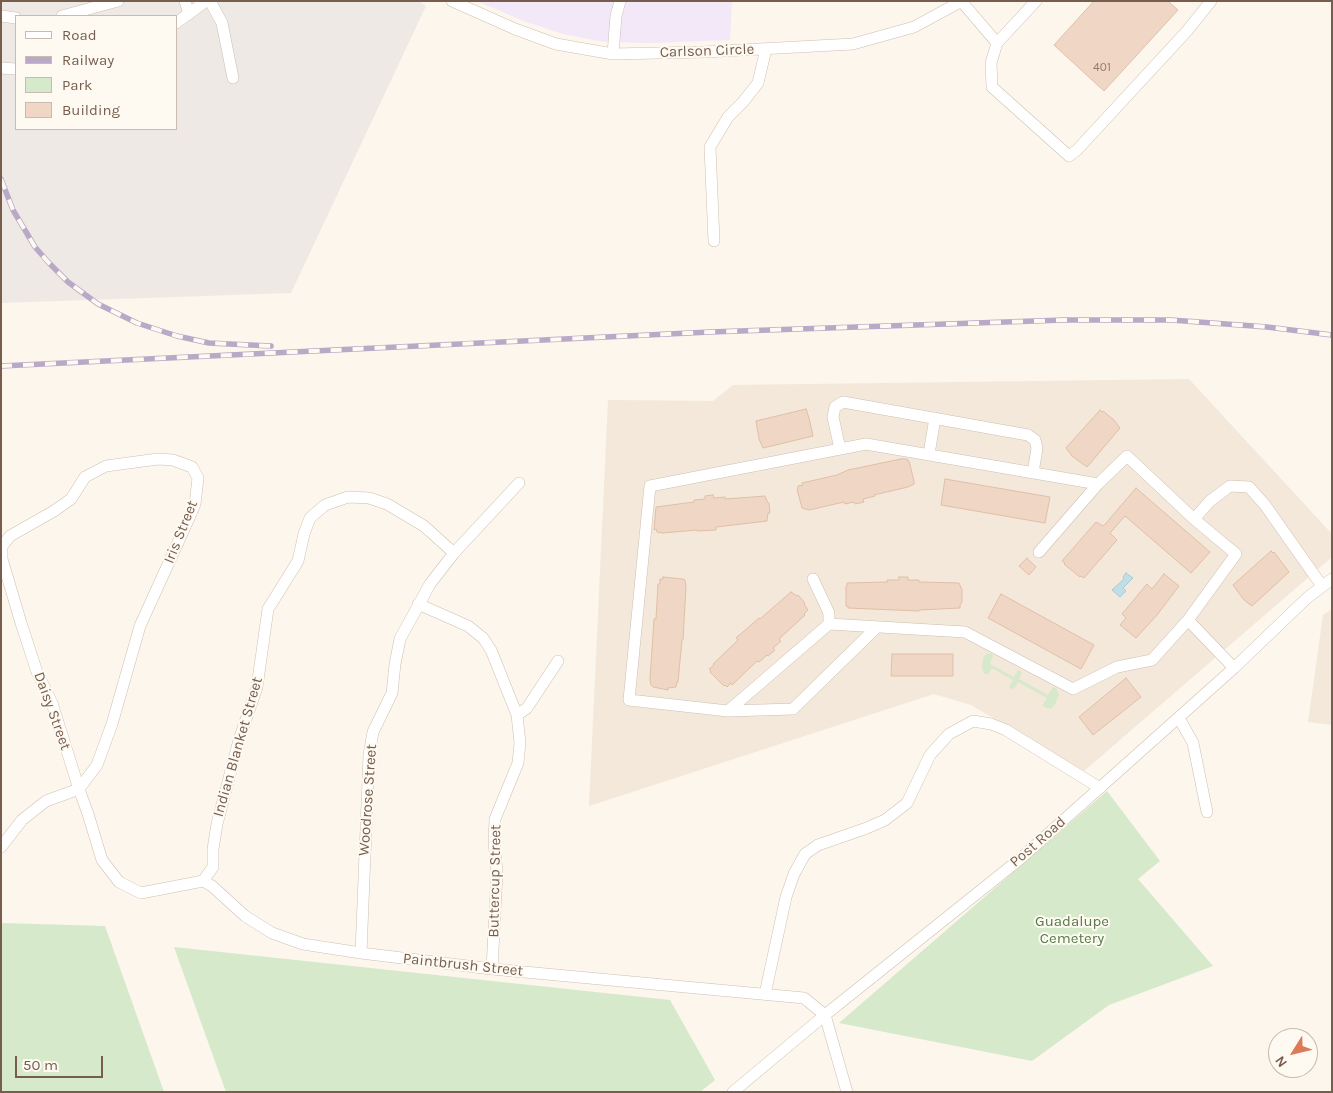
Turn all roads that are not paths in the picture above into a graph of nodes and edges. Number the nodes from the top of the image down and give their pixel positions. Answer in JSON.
{"nodes":[{"id":1,"x":118,"y":1,"type":"edge"},
{"id":2,"x":185,"y":1,"type":"edge"},
{"id":3,"x":206,"y":1,"type":"edge"},
{"id":4,"x":210,"y":1,"type":"edge"},
{"id":5,"x":452,"y":1,"type":"edge"},
{"id":6,"x":620,"y":1,"type":"edge"},
{"id":7,"x":1036,"y":1,"type":"edge"},
{"id":8,"x":1211,"y":1,"type":"edge"},
{"id":9,"x":962,"y":2,"type":"edge"},
{"id":10,"x":189,"y":14,"type":"junction"},
{"id":11,"x":66,"y":15,"type":"edge"},
{"id":12,"x":1,"y":16,"type":"edge"},
{"id":13,"x":15,"y":18,"type":"edge"},
{"id":14,"x":178,"y":22,"type":"edge"},
{"id":15,"x":997,"y":43,"type":"junction"},
{"id":16,"x":766,"y":49,"type":"junction"},
{"id":17,"x":613,"y":54,"type":"junction"},
{"id":18,"x":1,"y":68,"type":"edge"},
{"id":19,"x":15,"y":69,"type":"edge"},
{"id":20,"x":233,"y":78,"type":"dead end"},
{"id":21,"x":714,"y":241,"type":"dead end"},
{"id":22,"x":935,"y":418,"type":"junction"},
{"id":23,"x":840,"y":449,"type":"junction"},
{"id":24,"x":929,"y":454,"type":"junction"},
{"id":25,"x":1034,"y":473,"type":"junction"},
{"id":26,"x":519,"y":483,"type":"dead end"},
{"id":27,"x":1098,"y":484,"type":"junction"},
{"id":28,"x":1194,"y":519,"type":"junction"},
{"id":29,"x":10,"y":536,"type":"joint"},
{"id":30,"x":454,"y":552,"type":"junction"},
{"id":31,"x":1039,"y":552,"type":"dead end"},
{"id":32,"x":813,"y":579,"type":"dead end"},
{"id":33,"x":1327,"y":583,"type":"edge"},
{"id":34,"x":418,"y":604,"type":"junction"},
{"id":35,"x":1188,"y":620,"type":"junction"},
{"id":36,"x":829,"y":624,"type":"junction"},
{"id":37,"x":877,"y":627,"type":"junction"},
{"id":38,"x":558,"y":661,"type":"dead end"},
{"id":39,"x":1234,"y":668,"type":"junction"},
{"id":40,"x":728,"y":711,"type":"junction"},
{"id":41,"x":517,"y":716,"type":"junction"},
{"id":42,"x":1179,"y":718,"type":"junction"},
{"id":43,"x":1100,"y":788,"type":"junction"},
{"id":44,"x":79,"y":789,"type":"junction"},
{"id":45,"x":1207,"y":812,"type":"dead end"},
{"id":46,"x":1,"y":847,"type":"edge"},
{"id":47,"x":203,"y":881,"type":"junction"},
{"id":48,"x":361,"y":953,"type":"junction"},
{"id":49,"x":492,"y":969,"type":"junction"},
{"id":50,"x":765,"y":994,"type":"junction"},
{"id":51,"x":825,"y":1015,"type":"junction"},
{"id":52,"x":733,"y":1092,"type":"edge"},
{"id":53,"x":847,"y":1092,"type":"edge"}],
"edges":[{"from":1,"to":11,"type":"street"},
{"from":2,"to":10,"type":"street"},
{"from":3,"to":10,"type":"street"},
{"from":4,"to":20,"type":"street"},
{"from":5,"to":17,"type":"street","name":"Carlson Circle"},
{"from":6,"to":17,"type":"street"},
{"from":7,"to":15,"type":"street"},
{"from":8,"to":15,"type":"street"},
{"from":9,"to":15,"type":"street"},
{"from":9,"to":16,"type":"street","name":"Carlson Circle"},
{"from":10,"to":14,"type":"street"},
{"from":12,"to":13,"type":"street"},
{"from":16,"to":17,"type":"street","name":"Carlson Circle"},
{"from":16,"to":21,"type":"street"},
{"from":18,"to":19,"type":"street"},
{"from":22,"to":23,"type":"street"},
{"from":22,"to":24,"type":"street"},
{"from":22,"to":25,"type":"street"},
{"from":23,"to":24,"type":"street"},
{"from":23,"to":40,"type":"street"},
{"from":24,"to":25,"type":"street"},
{"from":25,"to":27,"type":"street"},
{"from":26,"to":30,"type":"street","name":"Woodrose Street"},
{"from":27,"to":28,"type":"street"},
{"from":27,"to":31,"type":"street"},
{"from":28,"to":33,"type":"street"},
{"from":28,"to":35,"type":"street"},
{"from":29,"to":44,"type":"street","name":"Daisy Street"},
{"from":29,"to":44,"type":"street","name":"Iris Street"},
{"from":30,"to":34,"type":"street","name":"Woodrose Street"},
{"from":30,"to":47,"type":"street","name":"Indian Blanket Street"},
{"from":32,"to":36,"type":"street"},
{"from":33,"to":39,"type":"street","name":"Post Road"},
{"from":34,"to":41,"type":"street","name":"Buttercup Street"},
{"from":34,"to":48,"type":"street","name":"Woodrose Street"},
{"from":35,"to":37,"type":"street"},
{"from":35,"to":39,"type":"street"},
{"from":36,"to":37,"type":"street"},
{"from":36,"to":40,"type":"street"},
{"from":37,"to":40,"type":"street"},
{"from":38,"to":41,"type":"street"},
{"from":39,"to":42,"type":"street","name":"Post Road"},
{"from":41,"to":49,"type":"street","name":"Buttercup Street"},
{"from":42,"to":43,"type":"street","name":"Post Road"},
{"from":42,"to":45,"type":"street"},
{"from":43,"to":50,"type":"street"},
{"from":43,"to":51,"type":"street","name":"Post Road"},
{"from":44,"to":46,"type":"street"},
{"from":44,"to":47,"type":"street","name":"Daisy Street"},
{"from":47,"to":48,"type":"street","name":"Paintbrush Street"},
{"from":48,"to":49,"type":"street","name":"Paintbrush Street"},
{"from":49,"to":50,"type":"street","name":"Paintbrush Street"},
{"from":50,"to":51,"type":"street","name":"Paintbrush Street"},
{"from":51,"to":52,"type":"street","name":"Post Road"},
{"from":51,"to":53,"type":"street"}]}
